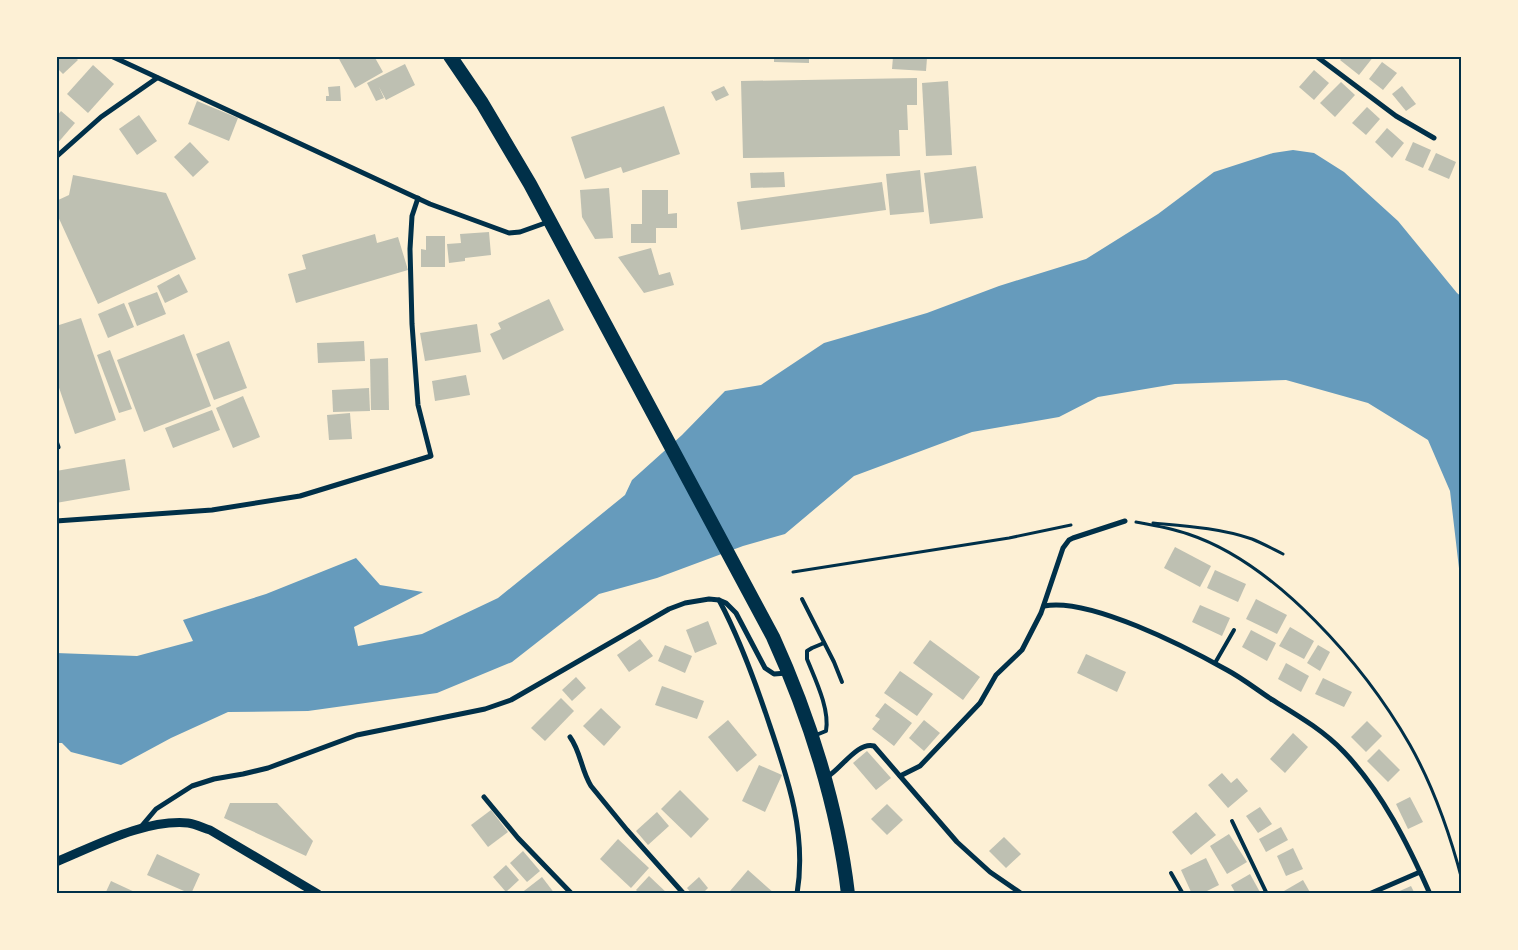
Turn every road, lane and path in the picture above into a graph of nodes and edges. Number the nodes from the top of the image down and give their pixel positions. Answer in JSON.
{"nodes":[{"id":1,"x":450,"y":56,"type":"edge"},
{"id":2,"x":1316,"y":56,"type":"edge"},
{"id":3,"x":113,"y":57,"type":"edge"},
{"id":4,"x":157,"y":78,"type":"junction"},
{"id":5,"x":1434,"y":138,"type":"dead end"},
{"id":6,"x":56,"y":157,"type":"edge"},
{"id":7,"x":418,"y":198,"type":"junction"},
{"id":8,"x":551,"y":221,"type":"junction"},
{"id":9,"x":1125,"y":520,"type":"junction"},
{"id":10,"x":56,"y":521,"type":"edge"},
{"id":11,"x":1073,"y":524,"type":"dead end"},
{"id":12,"x":1283,"y":554,"type":"dead end"},
{"id":13,"x":792,"y":572,"type":"dead end"},
{"id":14,"x":802,"y":599,"type":"dead end"},
{"id":15,"x":719,"y":600,"type":"junction"},
{"id":16,"x":1044,"y":606,"type":"junction"},
{"id":17,"x":1234,"y":630,"type":"dead end"},
{"id":18,"x":824,"y":643,"type":"junction"},
{"id":19,"x":1215,"y":663,"type":"junction"},
{"id":20,"x":788,"y":673,"type":"junction"},
{"id":21,"x":842,"y":682,"type":"dead end"},
{"id":22,"x":570,"y":736,"type":"dead end"},
{"id":23,"x":811,"y":736,"type":"junction"},
{"id":24,"x":900,"y":776,"type":"junction"},
{"id":25,"x":824,"y":778,"type":"junction"},
{"id":26,"x":484,"y":797,"type":"dead end"},
{"id":27,"x":1232,"y":822,"type":"dead end"},
{"id":28,"x":138,"y":830,"type":"junction"},
{"id":29,"x":56,"y":862,"type":"edge"},
{"id":30,"x":1420,"y":872,"type":"junction"},
{"id":31,"x":1171,"y":873,"type":"dead end"},
{"id":32,"x":1462,"y":880,"type":"edge"},
{"id":33,"x":318,"y":894,"type":"edge"},
{"id":34,"x":572,"y":894,"type":"edge"},
{"id":35,"x":684,"y":894,"type":"edge"},
{"id":36,"x":797,"y":894,"type":"edge"},
{"id":37,"x":848,"y":894,"type":"edge"},
{"id":38,"x":1022,"y":894,"type":"edge"},
{"id":39,"x":1183,"y":894,"type":"edge"},
{"id":40,"x":1267,"y":894,"type":"edge"},
{"id":41,"x":1369,"y":894,"type":"edge"},
{"id":42,"x":1430,"y":894,"type":"edge"}],
"edges":[{"from":1,"to":8,"type":"highway"},
{"from":2,"to":5,"type":"street"},
{"from":3,"to":4,"type":"street"},
{"from":4,"to":6,"type":"street"},
{"from":4,"to":7,"type":"street"},
{"from":7,"to":8,"type":"street"},
{"from":7,"to":10,"type":"street"},
{"from":8,"to":20,"type":"highway"},
{"from":9,"to":12,"type":"path"},
{"from":9,"to":16,"type":"street"},
{"from":9,"to":32,"type":"path"},
{"from":11,"to":13,"type":"path"},
{"from":14,"to":18,"type":"lane"},
{"from":15,"to":20,"type":"street"},
{"from":15,"to":28,"type":"street"},
{"from":15,"to":36,"type":"street"},
{"from":16,"to":19,"type":"street"},
{"from":16,"to":24,"type":"street"},
{"from":17,"to":19,"type":"lane"},
{"from":18,"to":21,"type":"lane"},
{"from":18,"to":23,"type":"lane"},
{"from":19,"to":30,"type":"street"},
{"from":20,"to":23,"type":"highway"},
{"from":22,"to":35,"type":"street"},
{"from":23,"to":25,"type":"highway"},
{"from":24,"to":25,"type":"street"},
{"from":24,"to":38,"type":"street"},
{"from":25,"to":37,"type":"highway"},
{"from":26,"to":34,"type":"street"},
{"from":27,"to":40,"type":"lane"},
{"from":28,"to":29,"type":"street"},
{"from":28,"to":33,"type":"street"},
{"from":30,"to":41,"type":"street"},
{"from":30,"to":42,"type":"street"},
{"from":31,"to":39,"type":"lane"}]}
